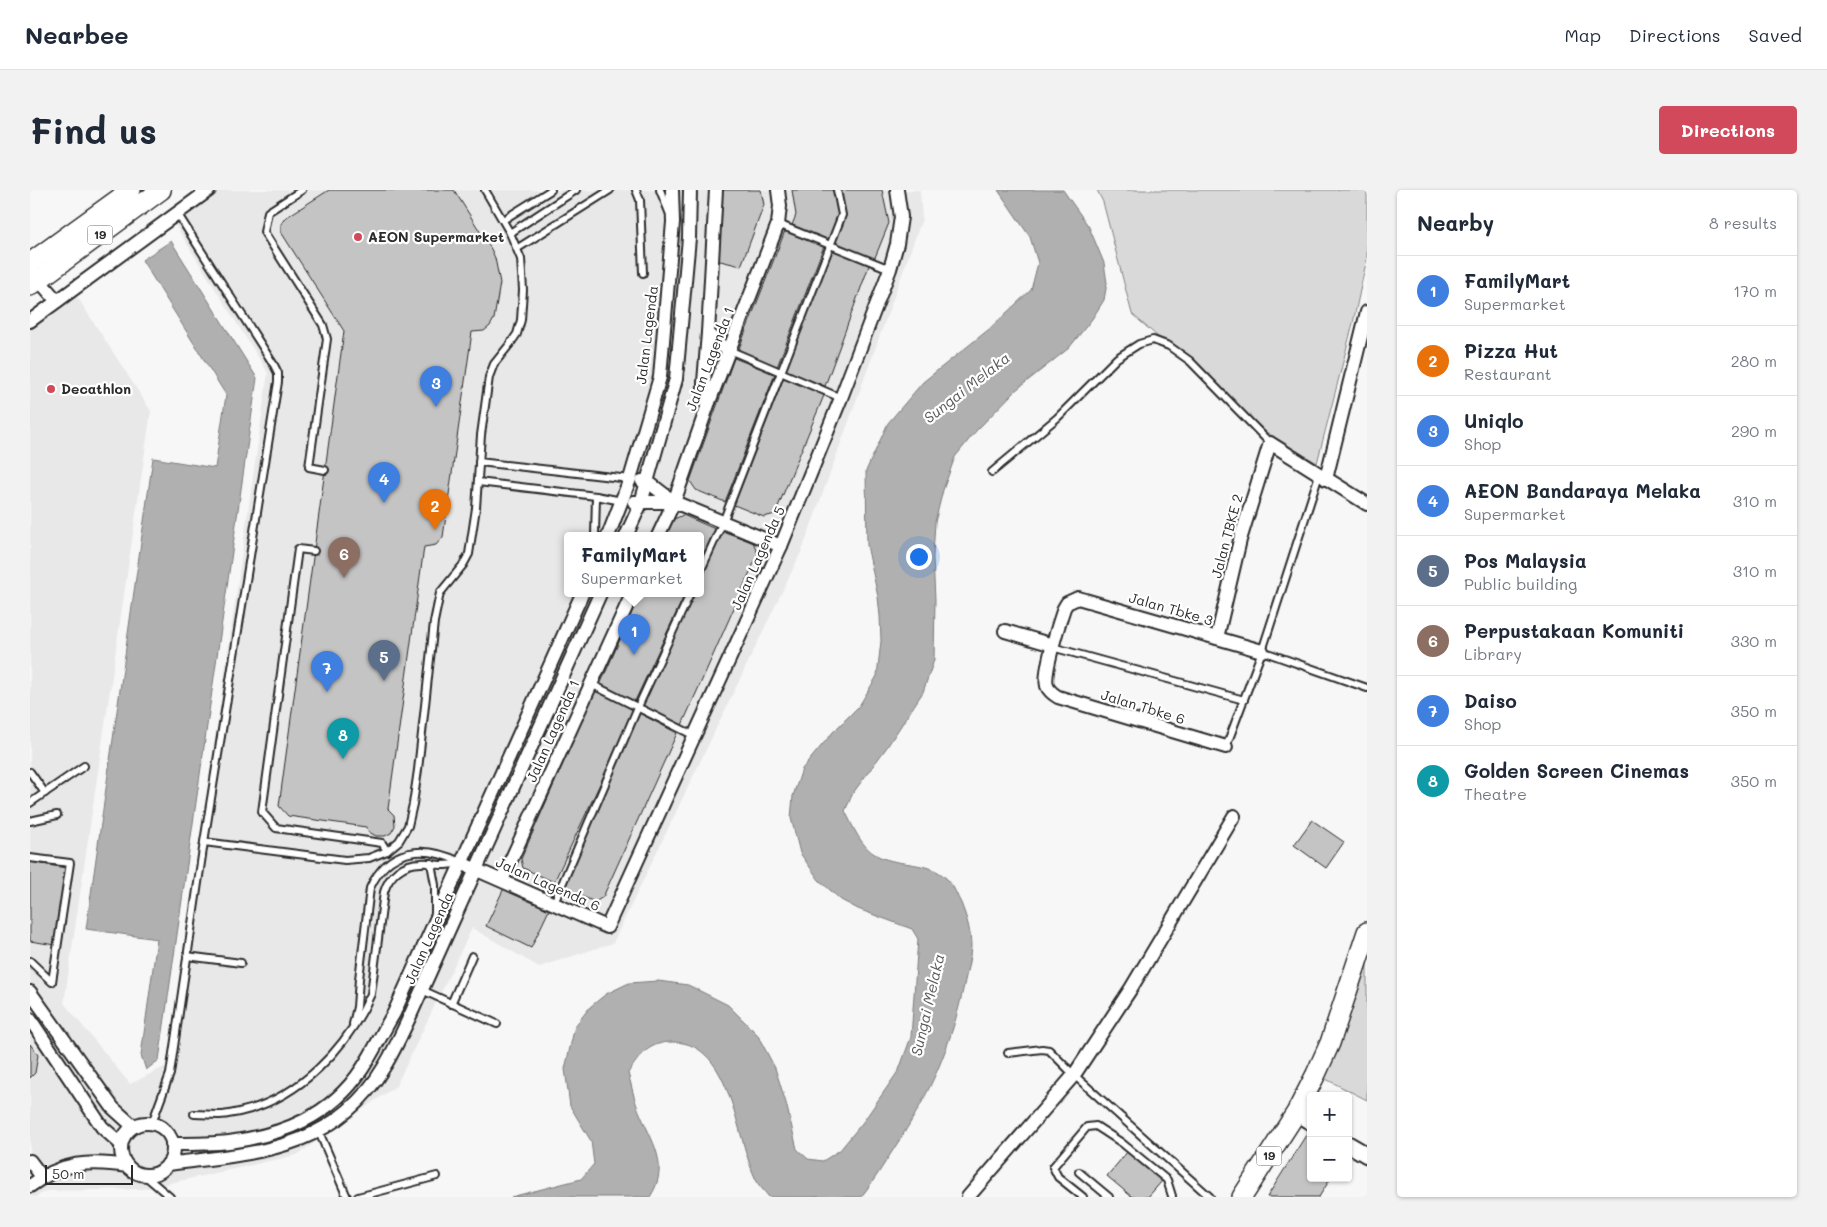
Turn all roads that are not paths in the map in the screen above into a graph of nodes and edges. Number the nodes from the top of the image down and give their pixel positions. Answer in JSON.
{"nodes":[{"id":1,"x":130,"y":190,"type":"edge"},
{"id":2,"x":161,"y":190,"type":"edge"},
{"id":3,"x":209,"y":190,"type":"edge"},
{"id":4,"x":302,"y":190,"type":"edge"},
{"id":5,"x":485,"y":190,"type":"edge"},
{"id":6,"x":551,"y":190,"type":"edge"},
{"id":7,"x":576,"y":190,"type":"edge"},
{"id":8,"x":610,"y":190,"type":"edge"},
{"id":9,"x":636,"y":190,"type":"edge"},
{"id":10,"x":660,"y":190,"type":"edge"},
{"id":11,"x":672,"y":190,"type":"edge"},
{"id":12,"x":690,"y":190,"type":"edge"},
{"id":13,"x":716,"y":190,"type":"edge"},
{"id":14,"x":778,"y":190,"type":"edge"},
{"id":15,"x":837,"y":190,"type":"edge"},
{"id":16,"x":897,"y":190,"type":"edge"},
{"id":17,"x":177,"y":212,"type":"junction"},
{"id":18,"x":503,"y":220,"type":"junction"},
{"id":19,"x":673,"y":222,"type":"junction"},
{"id":20,"x":778,"y":224,"type":"junction"},
{"id":21,"x":510,"y":233,"type":"junction"},
{"id":22,"x":830,"y":244,"type":"junction"},
{"id":23,"x":518,"y":248,"type":"junction"},
{"id":24,"x":30,"y":263,"type":"edge"},
{"id":25,"x":890,"y":269,"type":"junction"},
{"id":26,"x":643,"y":273,"type":"dead end"},
{"id":27,"x":33,"y":279,"type":"edge"},
{"id":28,"x":57,"y":301,"type":"junction"},
{"id":29,"x":1367,"y":312,"type":"edge"},
{"id":30,"x":30,"y":321,"type":"edge"},
{"id":31,"x":708,"y":333,"type":"junction"},
{"id":32,"x":729,"y":350,"type":"junction"},
{"id":33,"x":781,"y":372,"type":"junction"},
{"id":34,"x":841,"y":398,"type":"junction"},
{"id":35,"x":709,"y":402,"type":"junction"},
{"id":36,"x":1270,"y":443,"type":"junction"},
{"id":37,"x":479,"y":462,"type":"junction"},
{"id":38,"x":325,"y":470,"type":"dead end"},
{"id":39,"x":992,"y":472,"type":"dead end"},
{"id":40,"x":1323,"y":477,"type":"junction"},
{"id":41,"x":630,"y":479,"type":"junction"},
{"id":42,"x":478,"y":482,"type":"junction"},
{"id":43,"x":648,"y":482,"type":"junction"},
{"id":44,"x":596,"y":496,"type":"junction"},
{"id":45,"x":623,"y":501,"type":"junction"},
{"id":46,"x":674,"y":502,"type":"junction"},
{"id":47,"x":641,"y":503,"type":"junction"},
{"id":48,"x":1367,"y":504,"type":"edge"},
{"id":49,"x":723,"y":522,"type":"junction"},
{"id":50,"x":595,"y":532,"type":"edge"},
{"id":51,"x":610,"y":532,"type":"edge"},
{"id":52,"x":628,"y":532,"type":"edge"},
{"id":53,"x":660,"y":532,"type":"edge"},
{"id":54,"x":781,"y":546,"type":"junction"},
{"id":55,"x":314,"y":551,"type":"dead end"},
{"id":56,"x":704,"y":563,"type":"edge"},
{"id":57,"x":581,"y":597,"type":"edge"},
{"id":58,"x":599,"y":597,"type":"edge"},
{"id":59,"x":631,"y":597,"type":"edge"},
{"id":60,"x":689,"y":597,"type":"edge"},
{"id":61,"x":1005,"y":631,"type":"dead end"},
{"id":62,"x":1217,"y":638,"type":"junction"},
{"id":63,"x":1053,"y":646,"type":"junction"},
{"id":64,"x":1262,"y":651,"type":"junction"},
{"id":65,"x":591,"y":683,"type":"junction"},
{"id":66,"x":1367,"y":688,"type":"edge"},
{"id":67,"x":1244,"y":700,"type":"junction"},
{"id":68,"x":638,"y":707,"type":"junction"},
{"id":69,"x":695,"y":736,"type":"junction"},
{"id":70,"x":1226,"y":747,"type":"joint"},
{"id":71,"x":84,"y":766,"type":"dead end"},
{"id":72,"x":30,"y":772,"type":"edge"},
{"id":73,"x":45,"y":793,"type":"junction"},
{"id":74,"x":30,"y":803,"type":"edge"},
{"id":75,"x":57,"y":815,"type":"dead end"},
{"id":76,"x":1234,"y":816,"type":"dead end"},
{"id":77,"x":30,"y":821,"type":"edge"},
{"id":78,"x":204,"y":842,"type":"junction"},
{"id":79,"x":387,"y":851,"type":"junction"},
{"id":80,"x":30,"y":858,"type":"edge"},
{"id":81,"x":431,"y":863,"type":"junction"},
{"id":82,"x":461,"y":863,"type":"junction"},
{"id":83,"x":476,"y":869,"type":"junction"},
{"id":84,"x":502,"y":880,"type":"junction"},
{"id":85,"x":554,"y":902,"type":"junction"},
{"id":86,"x":436,"y":920,"type":"junction"},
{"id":87,"x":607,"y":927,"type":"joint"},
{"id":88,"x":1367,"y":932,"type":"edge"},
{"id":89,"x":187,"y":956,"type":"junction"},
{"id":90,"x":472,"y":956,"type":"dead end"},
{"id":91,"x":30,"y":961,"type":"edge"},
{"id":92,"x":241,"y":963,"type":"dead end"},
{"id":93,"x":422,"y":990,"type":"junction"},
{"id":94,"x":30,"y":992,"type":"edge"},
{"id":95,"x":451,"y":1004,"type":"junction"},
{"id":96,"x":30,"y":1019,"type":"edge"},
{"id":97,"x":497,"y":1024,"type":"dead end"},
{"id":98,"x":352,"y":1028,"type":"junction"},
{"id":99,"x":1008,"y":1053,"type":"dead end"},
{"id":100,"x":1074,"y":1075,"type":"junction"},
{"id":101,"x":194,"y":1114,"type":"dead end"},
{"id":102,"x":1303,"y":1118,"type":"edge"},
{"id":103,"x":152,"y":1123,"type":"junction"},
{"id":104,"x":133,"y":1126,"type":"junction"},
{"id":105,"x":319,"y":1132,"type":"junction"},
{"id":106,"x":121,"y":1144,"type":"junction"},
{"id":107,"x":172,"y":1144,"type":"junction"},
{"id":108,"x":1352,"y":1146,"type":"edge"},
{"id":109,"x":1367,"y":1155,"type":"edge"},
{"id":110,"x":30,"y":1161,"type":"edge"},
{"id":111,"x":168,"y":1164,"type":"junction"},
{"id":112,"x":127,"y":1166,"type":"junction"},
{"id":113,"x":1079,"y":1172,"type":"dead end"},
{"id":114,"x":143,"y":1174,"type":"junction"},
{"id":115,"x":437,"y":1176,"type":"dead end"},
{"id":116,"x":42,"y":1177,"type":"junction"},
{"id":117,"x":30,"y":1186,"type":"edge"},
{"id":118,"x":170,"y":1197,"type":"edge"},
{"id":119,"x":347,"y":1197,"type":"edge"},
{"id":120,"x":358,"y":1197,"type":"edge"},
{"id":121,"x":968,"y":1197,"type":"edge"},
{"id":122,"x":1083,"y":1197,"type":"edge"},
{"id":123,"x":1109,"y":1197,"type":"edge"},
{"id":124,"x":1172,"y":1197,"type":"edge"},
{"id":125,"x":1210,"y":1197,"type":"edge"},
{"id":126,"x":1242,"y":1197,"type":"edge"}],
"edges":[{"from":1,"to":24,"type":"main road","number":"19"},
{"from":2,"to":27,"type":"main road","number":"19"},
{"from":3,"to":17,"type":"street"},
{"from":4,"to":38,"type":"lane"},
{"from":5,"to":18,"type":"lane"},
{"from":6,"to":18,"type":"lane"},
{"from":7,"to":21,"type":"lane"},
{"from":8,"to":23,"type":"lane"},
{"from":9,"to":26,"type":"lane"},
{"from":10,"to":19,"type":"lane"},
{"from":11,"to":19,"type":"street","name":"Jalan Lagenda"},
{"from":12,"to":43,"type":"street"},
{"from":13,"to":31,"type":"street"},
{"from":14,"to":20,"type":"street","name":"Jalan Lagenda 1"},
{"from":15,"to":22,"type":"lane"},
{"from":16,"to":25,"type":"street","name":"Jalan Lagenda 5"},
{"from":17,"to":28,"type":"street"},
{"from":17,"to":78,"type":"lane"},
{"from":18,"to":21,"type":"lane"},
{"from":19,"to":41,"type":"street","name":"Jalan Lagenda"},
{"from":20,"to":22,"type":"lane"},
{"from":20,"to":32,"type":"street","name":"Jalan Lagenda 1"},
{"from":21,"to":23,"type":"lane"},
{"from":22,"to":25,"type":"lane"},
{"from":22,"to":33,"type":"lane"},
{"from":23,"to":37,"type":"lane"},
{"from":25,"to":34,"type":"street","name":"Jalan Lagenda 5"},
{"from":27,"to":28,"type":"street"},
{"from":28,"to":30,"type":"street"},
{"from":29,"to":40,"type":"street"},
{"from":31,"to":32,"type":"street"},
{"from":31,"to":35,"type":"street"},
{"from":32,"to":33,"type":"lane"},
{"from":32,"to":35,"type":"street","name":"Jalan Lagenda 1"},
{"from":33,"to":34,"type":"lane"},
{"from":33,"to":49,"type":"lane"},
{"from":34,"to":54,"type":"street","name":"Jalan Lagenda 5"},
{"from":35,"to":46,"type":"street","name":"Jalan Lagenda 1"},
{"from":36,"to":39,"type":"lane"},
{"from":36,"to":40,"type":"street"},
{"from":36,"to":62,"type":"street","name":"Jalan TBKE 2"},
{"from":37,"to":41,"type":"lane"},
{"from":37,"to":42,"type":"lane"},
{"from":40,"to":48,"type":"street"},
{"from":40,"to":64,"type":"lane"},
{"from":41,"to":43,"type":"street"},
{"from":41,"to":45,"type":"street","name":"Jalan Lagenda"},
{"from":42,"to":44,"type":"lane"},
{"from":42,"to":79,"type":"lane"},
{"from":43,"to":46,"type":"street"},
{"from":43,"to":47,"type":"street"},
{"from":44,"to":45,"type":"lane"},
{"from":44,"to":50,"type":"lane"},
{"from":45,"to":47,"type":"street"},
{"from":45,"to":51,"type":"street","name":"Jalan Lagenda"},
{"from":46,"to":47,"type":"street"},
{"from":46,"to":49,"type":"street"},
{"from":46,"to":53,"type":"street","name":"Jalan Lagenda 1"},
{"from":47,"to":52,"type":"street"},
{"from":49,"to":54,"type":"street"},
{"from":49,"to":56,"type":"lane"},
{"from":54,"to":69,"type":"street","name":"Jalan Lagenda 5"},
{"from":55,"to":79,"type":"lane"},
{"from":57,"to":82,"type":"street","name":"Jalan Lagenda"},
{"from":58,"to":83,"type":"street","name":"Jalan Lagenda"},
{"from":59,"to":65,"type":"street","name":"Jalan Lagenda 1"},
{"from":60,"to":68,"type":"lane"},
{"from":61,"to":63,"type":"street"},
{"from":62,"to":63,"type":"street","name":"Jalan Tbke 3"},
{"from":62,"to":64,"type":"street","name":"Jalan Tbke 3"},
{"from":63,"to":67,"type":"lane"},
{"from":63,"to":70,"type":"street","name":"Jalan Tbke 6"},
{"from":64,"to":66,"type":"lane"},
{"from":64,"to":67,"type":"lane"},
{"from":65,"to":68,"type":"lane"},
{"from":65,"to":84,"type":"street","name":"Jalan Lagenda 1"},
{"from":67,"to":70,"type":"lane"},
{"from":68,"to":69,"type":"lane"},
{"from":68,"to":85,"type":"lane"},
{"from":69,"to":87,"type":"street","name":"Jalan Lagenda 5"},
{"from":71,"to":73,"type":"lane"},
{"from":72,"to":73,"type":"lane"},
{"from":73,"to":74,"type":"lane"},
{"from":75,"to":77,"type":"lane"},
{"from":76,"to":100,"type":"street"},
{"from":78,"to":79,"type":"lane"},
{"from":78,"to":89,"type":"lane"},
{"from":80,"to":91,"type":"lane"},
{"from":81,"to":82,"type":"lane"},
{"from":81,"to":86,"type":"lane"},
{"from":81,"to":98,"type":"lane"},
{"from":82,"to":83,"type":"street","name":"Jalan Lagenda 6"},
{"from":82,"to":86,"type":"street","name":"Jalan Lagenda"},
{"from":82,"to":98,"type":"lane"},
{"from":83,"to":84,"type":"street","name":"Jalan Lagenda 6"},
{"from":83,"to":93,"type":"street","name":"Jalan Lagenda"},
{"from":84,"to":85,"type":"street","name":"Jalan Lagenda 6"},
{"from":85,"to":87,"type":"street","name":"Jalan Lagenda 6"},
{"from":86,"to":107,"type":"street","name":"Jalan Lagenda"},
{"from":88,"to":102,"type":"main road","number":"19"},
{"from":89,"to":92,"type":"lane"},
{"from":89,"to":103,"type":"lane"},
{"from":90,"to":95,"type":"lane"},
{"from":93,"to":95,"type":"lane"},
{"from":93,"to":105,"type":"street","name":"Jalan Lagenda"},
{"from":94,"to":104,"type":"street"},
{"from":95,"to":97,"type":"lane"},
{"from":96,"to":106,"type":"street"},
{"from":98,"to":101,"type":"lane"},
{"from":99,"to":100,"type":"lane"},
{"from":100,"to":121,"type":"street"},
{"from":100,"to":125,"type":"lane"},
{"from":102,"to":126,"type":"main road","number":"19"},
{"from":103,"to":104,"type":"street"},
{"from":103,"to":107,"type":"street"},
{"from":104,"to":106,"type":"street"},
{"from":105,"to":111,"type":"street","name":"Jalan Lagenda"},
{"from":105,"to":119,"type":"lane"},
{"from":106,"to":112,"type":"street"},
{"from":107,"to":111,"type":"street"},
{"from":108,"to":109,"type":"street"},
{"from":110,"to":116,"type":"street"},
{"from":111,"to":114,"type":"street"},
{"from":112,"to":114,"type":"street"},
{"from":112,"to":116,"type":"street"},
{"from":113,"to":123,"type":"lane"},
{"from":114,"to":118,"type":"lane"},
{"from":115,"to":120,"type":"lane"},
{"from":116,"to":117,"type":"street"},
{"from":122,"to":124,"type":"lane"}]}
